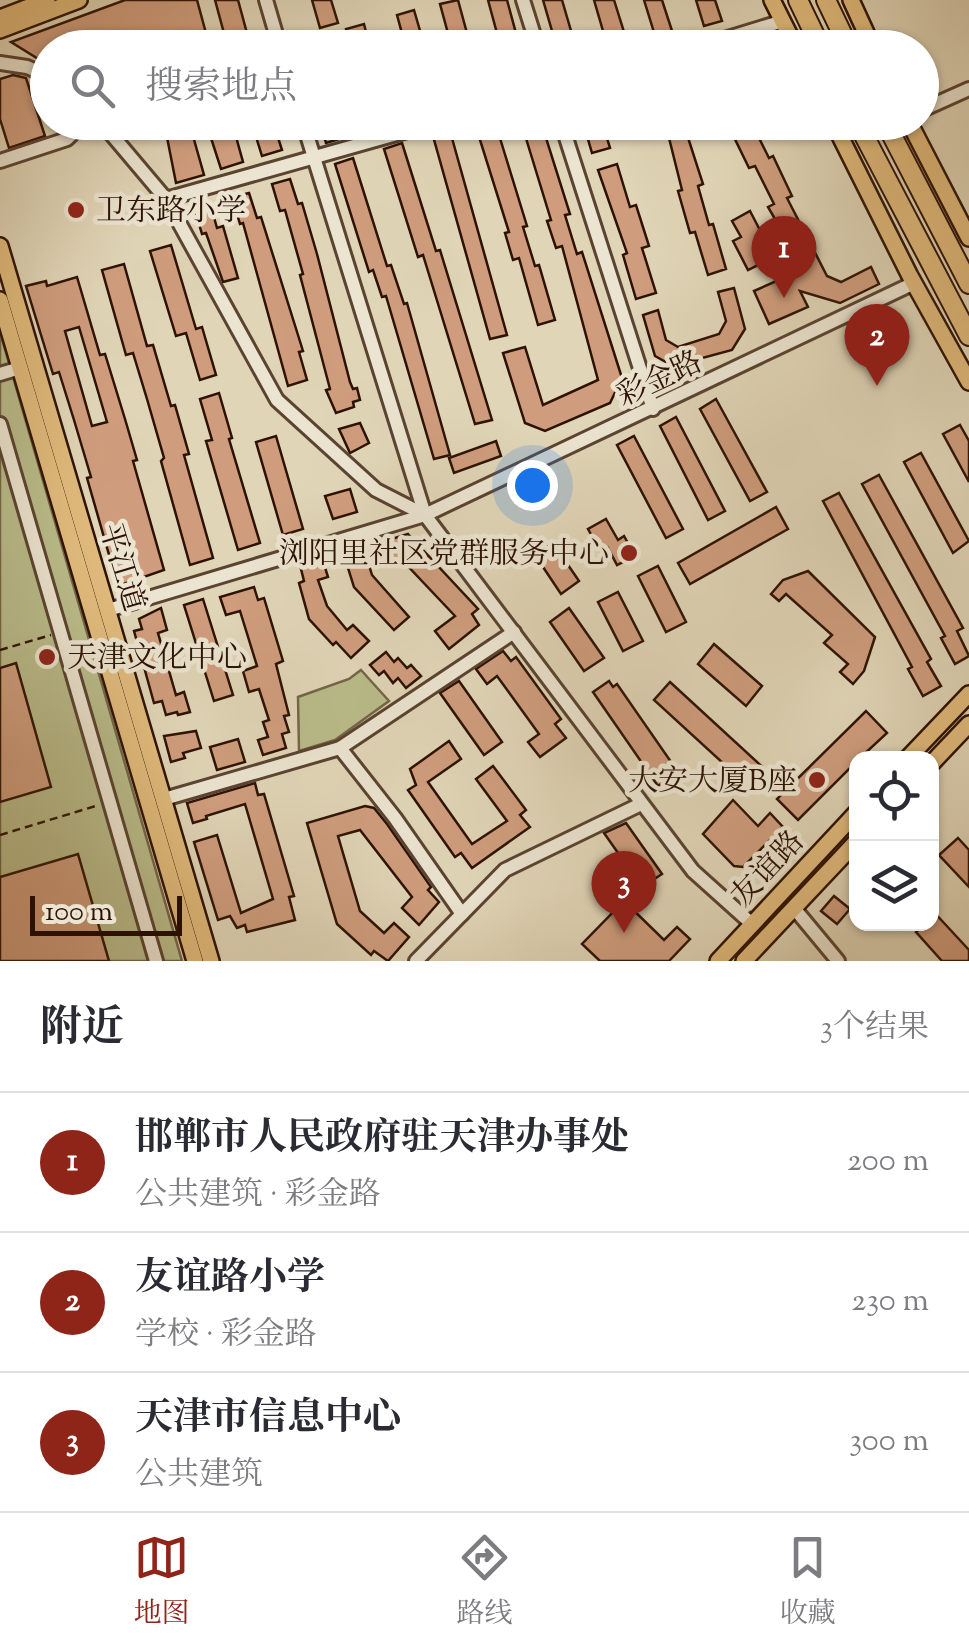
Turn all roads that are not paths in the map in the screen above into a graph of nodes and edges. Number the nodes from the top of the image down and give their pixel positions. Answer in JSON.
{"nodes":[{"id":1,"x":47,"y":0,"type":"edge"},
{"id":2,"x":79,"y":0,"type":"edge"},
{"id":3,"x":266,"y":0,"type":"edge"},
{"id":4,"x":523,"y":0,"type":"edge"},
{"id":5,"x":772,"y":0,"type":"edge"},
{"id":6,"x":826,"y":0,"type":"edge"},
{"id":7,"x":851,"y":0,"type":"edge"},
{"id":8,"x":801,"y":6,"type":"edge"},
{"id":9,"x":0,"y":18,"type":"edge"},
{"id":10,"x":782,"y":21,"type":"junction"},
{"id":11,"x":0,"y":30,"type":"edge"},
{"id":12,"x":275,"y":30,"type":"edge"},
{"id":13,"x":532,"y":30,"type":"edge"},
{"id":14,"x":753,"y":30,"type":"edge"},
{"id":15,"x":787,"y":30,"type":"edge"},
{"id":16,"x":812,"y":30,"type":"edge"},
{"id":17,"x":840,"y":30,"type":"edge"},
{"id":18,"x":865,"y":30,"type":"edge"},
{"id":19,"x":0,"y":63,"type":"edge"},
{"id":20,"x":30,"y":68,"type":"edge"},
{"id":21,"x":969,"y":89,"type":"edge"},
{"id":22,"x":939,"y":102,"type":"edge"},
{"id":23,"x":64,"y":140,"type":"edge"},
{"id":24,"x":116,"y":140,"type":"edge"},
{"id":25,"x":308,"y":140,"type":"edge"},
{"id":26,"x":376,"y":140,"type":"edge"},
{"id":27,"x":568,"y":140,"type":"edge"},
{"id":28,"x":842,"y":140,"type":"edge"},
{"id":29,"x":866,"y":140,"type":"edge"},
{"id":30,"x":894,"y":140,"type":"edge"},
{"id":31,"x":918,"y":140,"type":"edge"},
{"id":32,"x":314,"y":158,"type":"junction"},
{"id":33,"x":0,"y":161,"type":"edge"},
{"id":34,"x":166,"y":200,"type":"junction"},
{"id":35,"x":969,"y":238,"type":"edge"},
{"id":36,"x":0,"y":246,"type":"edge"},
{"id":37,"x":914,"y":283,"type":"junction"},
{"id":38,"x":969,"y":284,"type":"edge"},
{"id":39,"x":0,"y":300,"type":"edge"},
{"id":40,"x":969,"y":336,"type":"edge"},
{"id":41,"x":20,"y":368,"type":"junction"},
{"id":42,"x":0,"y":374,"type":"edge"},
{"id":43,"x":969,"y":382,"type":"edge"},
{"id":44,"x":652,"y":409,"type":"junction"},
{"id":45,"x":0,"y":424,"type":"edge"},
{"id":46,"x":425,"y":515,"type":"junction"},
{"id":47,"x":108,"y":610,"type":"junction"},
{"id":48,"x":514,"y":632,"type":"junction"},
{"id":49,"x":969,"y":694,"type":"edge"},
{"id":50,"x":969,"y":724,"type":"edge"},
{"id":51,"x":340,"y":748,"type":"junction"},
{"id":52,"x":915,"y":751,"type":"edge"},
{"id":53,"x":939,"y":756,"type":"edge"},
{"id":54,"x":164,"y":800,"type":"junction"},
{"id":55,"x":641,"y":804,"type":"junction"},
{"id":56,"x":849,"y":820,"type":"edge"},
{"id":57,"x":849,"y":849,"type":"edge"},
{"id":58,"x":794,"y":908,"type":"junction"},
{"id":59,"x":462,"y":914,"type":"junction"},
{"id":60,"x":752,"y":924,"type":"junction"},
{"id":61,"x":156,"y":961,"type":"edge"},
{"id":62,"x":195,"y":961,"type":"edge"},
{"id":63,"x":211,"y":961,"type":"edge"},
{"id":64,"x":416,"y":961,"type":"edge"},
{"id":65,"x":718,"y":961,"type":"edge"},
{"id":66,"x":744,"y":961,"type":"edge"},
{"id":67,"x":838,"y":961,"type":"edge"}],
"edges":[{"from":1,"to":9,"type":"main road"},
{"from":2,"to":11,"type":"main road"},
{"from":3,"to":12,"type":"street"},
{"from":4,"to":13,"type":"street"},
{"from":5,"to":10,"type":"main road"},
{"from":6,"to":17,"type":"highway"},
{"from":7,"to":18,"type":"main road"},
{"from":8,"to":16,"type":"highway"},
{"from":10,"to":14,"type":"street"},
{"from":10,"to":15,"type":"main road"},
{"from":19,"to":20,"type":"street"},
{"from":21,"to":22,"type":"street"},
{"from":23,"to":33,"type":"street"},
{"from":24,"to":34,"type":"street"},
{"from":25,"to":32,"type":"street"},
{"from":26,"to":32,"type":"street"},
{"from":27,"to":44,"type":"street"},
{"from":28,"to":37,"type":"main road"},
{"from":29,"to":40,"type":"highway"},
{"from":30,"to":38,"type":"highway"},
{"from":31,"to":35,"type":"main road"},
{"from":32,"to":34,"type":"street"},
{"from":32,"to":46,"type":"street"},
{"from":34,"to":46,"type":"street"},
{"from":36,"to":47,"type":"main road","name":"平江道"},
{"from":37,"to":43,"type":"main road"},
{"from":37,"to":44,"type":"street","name":"彩金路"},
{"from":39,"to":41,"type":"main road","name":"平江道"},
{"from":41,"to":42,"type":"street"},
{"from":41,"to":62,"type":"main road","name":"平江道"},
{"from":44,"to":46,"type":"street","name":"彩金路"},
{"from":45,"to":61,"type":"street"},
{"from":46,"to":47,"type":"street","name":"彩金路"},
{"from":46,"to":48,"type":"street"},
{"from":47,"to":54,"type":"main road","name":"平江道"},
{"from":48,"to":51,"type":"street"},
{"from":48,"to":55,"type":"street"},
{"from":49,"to":52,"type":"main road"},
{"from":50,"to":53,"type":"main road"},
{"from":51,"to":54,"type":"street"},
{"from":51,"to":59,"type":"street"},
{"from":54,"to":63,"type":"main road","name":"平江道"},
{"from":55,"to":59,"type":"street"},
{"from":55,"to":60,"type":"street"},
{"from":56,"to":60,"type":"main road","name":"友谊路"},
{"from":57,"to":58,"type":"main road","name":"友谊路"},
{"from":58,"to":66,"type":"main road","name":"友谊路"},
{"from":58,"to":67,"type":"street"},
{"from":59,"to":64,"type":"street"},
{"from":60,"to":65,"type":"main road","name":"友谊路"}]}
